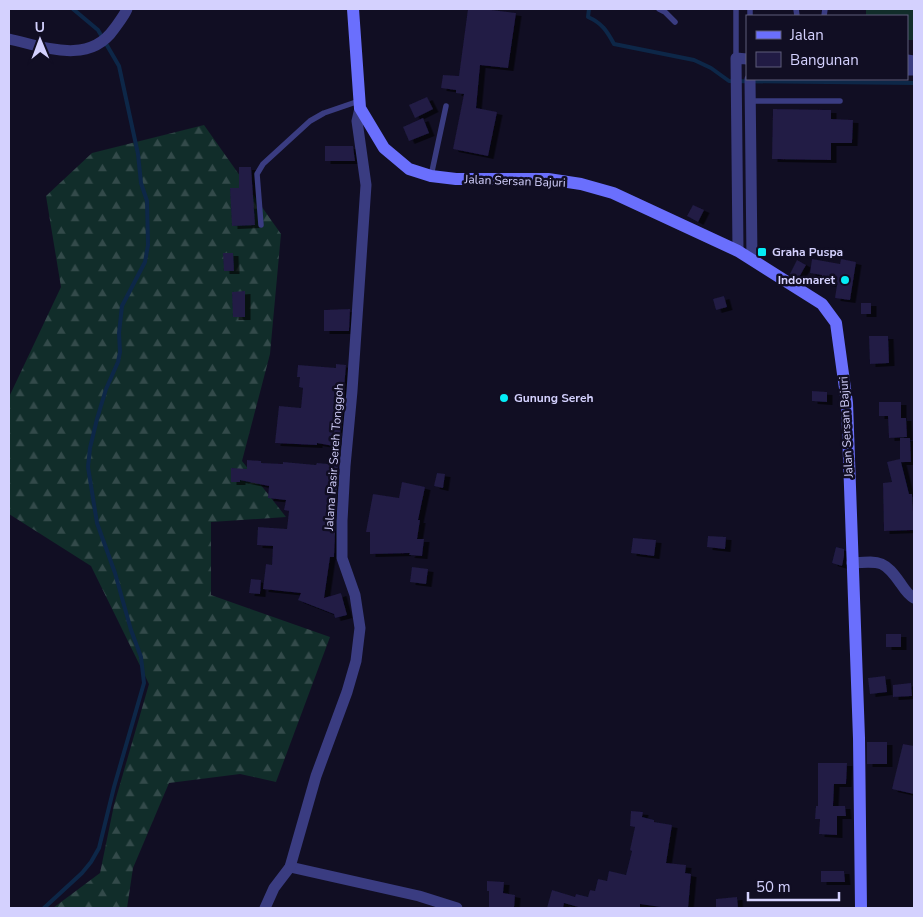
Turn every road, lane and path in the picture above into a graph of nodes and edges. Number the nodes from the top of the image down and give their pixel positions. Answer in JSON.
{"nodes":[{"id":1,"x":127,"y":9,"type":"edge"},
{"id":2,"x":353,"y":9,"type":"edge"},
{"id":3,"x":659,"y":9,"type":"edge"},
{"id":4,"x":736,"y":9,"type":"edge"},
{"id":5,"x":675,"y":22,"type":"dead end"},
{"id":6,"x":9,"y":39,"type":"edge"},
{"id":7,"x":741,"y":64,"type":"edge"},
{"id":8,"x":750,"y":80,"type":"edge"},
{"id":9,"x":750,"y":101,"type":"junction"},
{"id":10,"x":840,"y":101,"type":"dead end"},
{"id":11,"x":359,"y":105,"type":"junction"},
{"id":12,"x":446,"y":106,"type":"dead end"},
{"id":13,"x":431,"y":176,"type":"junction"},
{"id":14,"x":261,"y":225,"type":"dead end"},
{"id":15,"x":738,"y":251,"type":"junction"},
{"id":16,"x":752,"y":259,"type":"junction"},
{"id":17,"x":852,"y":563,"type":"junction"},
{"id":18,"x":914,"y":598,"type":"edge"},
{"id":19,"x":290,"y":867,"type":"junction"},
{"id":20,"x":265,"y":908,"type":"edge"},
{"id":21,"x":457,"y":908,"type":"edge"},
{"id":22,"x":861,"y":908,"type":"edge"}],
"edges":[{"from":1,"to":6,"type":"street"},
{"from":2,"to":11,"type":"main road","name":"Jalan Sersan Bajuri"},
{"from":3,"to":5,"type":"lane"},
{"from":4,"to":7,"type":"lane"},
{"from":7,"to":15,"type":"street"},
{"from":8,"to":9,"type":"street"},
{"from":9,"to":10,"type":"lane"},
{"from":9,"to":16,"type":"street"},
{"from":11,"to":13,"type":"main road","name":"Jalan Sersan Bajuri"},
{"from":11,"to":14,"type":"lane"},
{"from":11,"to":19,"type":"street","name":"Jalana Pasir Sereh Tonggoh"},
{"from":12,"to":13,"type":"lane"},
{"from":13,"to":15,"type":"main road","name":"Jalan Sersan Bajuri"},
{"from":15,"to":16,"type":"main road","name":"Jalan Sersan Bajuri"},
{"from":16,"to":17,"type":"main road","name":"Jalan Sersan Bajuri"},
{"from":17,"to":18,"type":"street"},
{"from":17,"to":22,"type":"main road","name":"Jalan Sersan Bajuri"},
{"from":19,"to":20,"type":"street","name":"Jalana Pasir Sereh Tonggoh"},
{"from":19,"to":21,"type":"street"}]}
